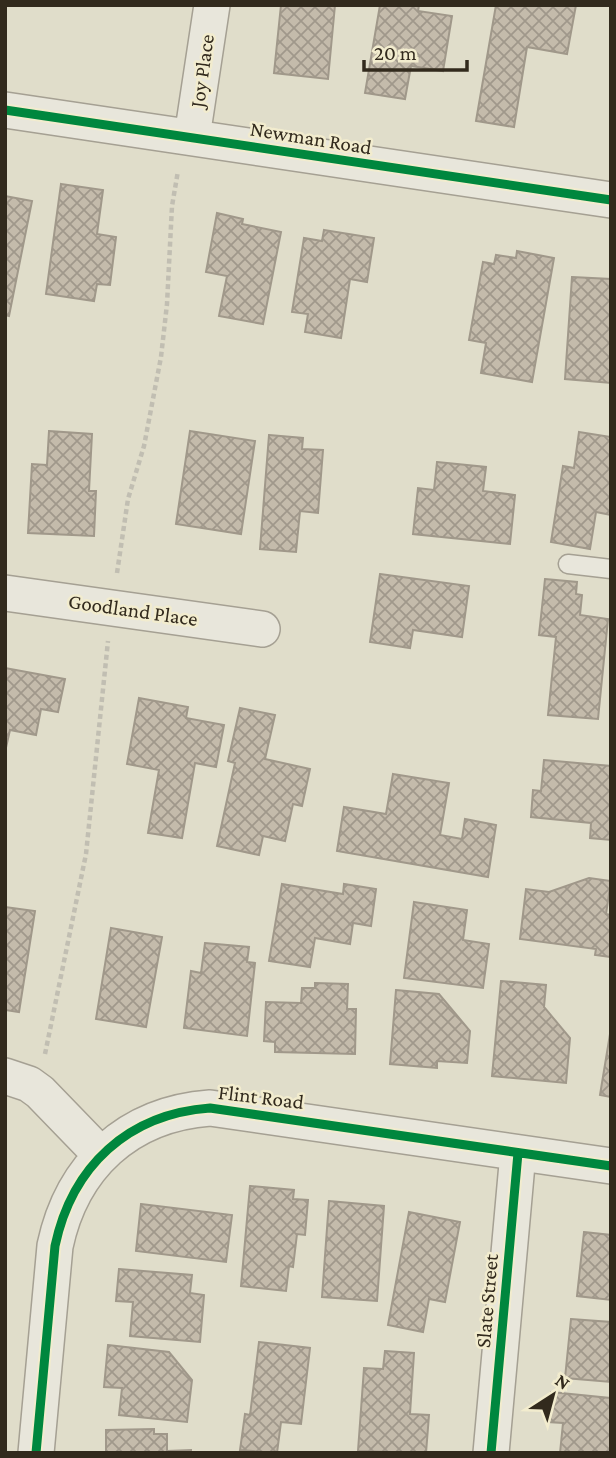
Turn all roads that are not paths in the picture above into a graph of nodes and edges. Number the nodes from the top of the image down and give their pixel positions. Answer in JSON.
{"nodes":[{"id":1,"x":212,"y":5,"type":"edge"},
{"id":2,"x":5,"y":110,"type":"edge"},
{"id":3,"x":192,"y":137,"type":"junction"},
{"id":4,"x":611,"y":200,"type":"edge"},
{"id":5,"x":568,"y":564,"type":"dead end"},
{"id":6,"x":611,"y":569,"type":"edge"},
{"id":7,"x":5,"y":593,"type":"edge"},
{"id":8,"x":261,"y":629,"type":"dead end"},
{"id":9,"x":5,"y":1076,"type":"edge"},
{"id":10,"x":518,"y":1153,"type":"junction"},
{"id":11,"x":101,"y":1155,"type":"junction"},
{"id":12,"x":611,"y":1166,"type":"edge"},
{"id":13,"x":36,"y":1453,"type":"edge"},
{"id":14,"x":491,"y":1453,"type":"edge"}],
"edges":[{"from":1,"to":3,"type":"street","name":"Joy Place"},
{"from":2,"to":3,"type":"street","name":"Newman Road"},
{"from":3,"to":4,"type":"street","name":"Newman Road"},
{"from":5,"to":6,"type":"lane"},
{"from":7,"to":8,"type":"street","name":"Goodland Place"},
{"from":9,"to":11,"type":"street"},
{"from":10,"to":11,"type":"street","name":"Flint Road"},
{"from":10,"to":12,"type":"street","name":"Flint Road"},
{"from":10,"to":14,"type":"street","name":"Slate Street"},
{"from":11,"to":13,"type":"street","name":"Flint Road"}]}
